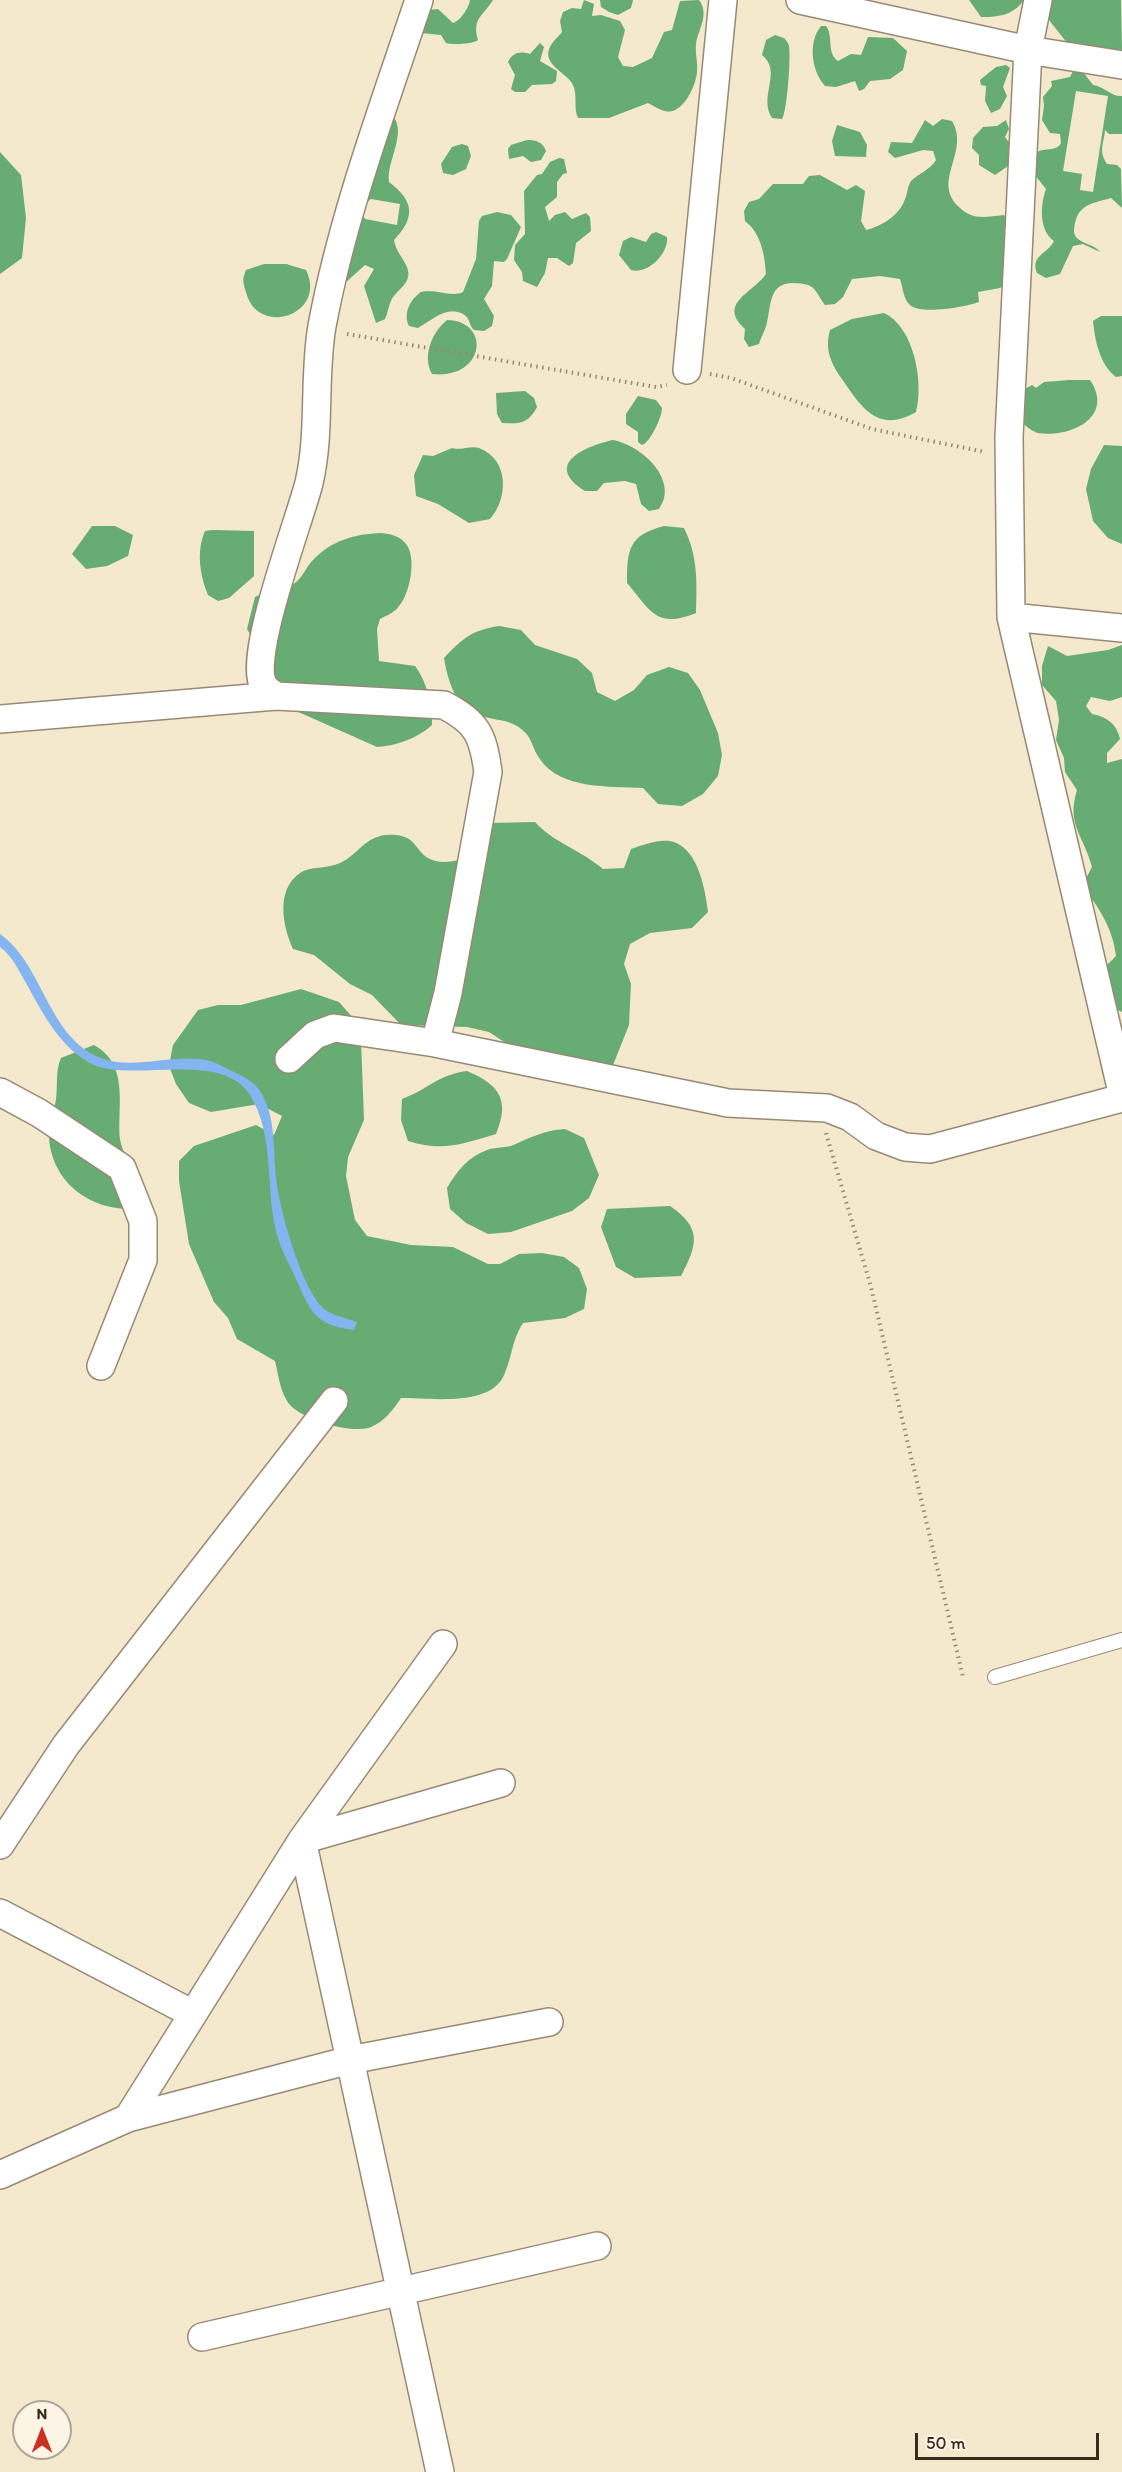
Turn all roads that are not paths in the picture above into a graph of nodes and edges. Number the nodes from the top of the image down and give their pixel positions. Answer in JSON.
{"nodes":[{"id":1,"x":419,"y":0,"type":"edge"},
{"id":2,"x":723,"y":0,"type":"edge"},
{"id":3,"x":800,"y":0,"type":"edge"},
{"id":4,"x":1038,"y":0,"type":"edge"},
{"id":5,"x":1028,"y":50,"type":"junction"},
{"id":6,"x":1122,"y":65,"type":"edge"},
{"id":7,"x":687,"y":369,"type":"road end"},
{"id":8,"x":1011,"y":617,"type":"junction"},
{"id":9,"x":1122,"y":628,"type":"edge"},
{"id":10,"x":276,"y":696,"type":"junction"},
{"id":11,"x":0,"y":719,"type":"edge"},
{"id":12,"x":435,"y":1043,"type":"junction"},
{"id":13,"x":289,"y":1059,"type":"dead end"},
{"id":14,"x":0,"y":1092,"type":"edge"},
{"id":15,"x":1122,"y":1092,"type":"edge"},
{"id":16,"x":1122,"y":1098,"type":"edge"},
{"id":17,"x":101,"y":1366,"type":"dead end"},
{"id":18,"x":334,"y":1401,"type":"dead end"},
{"id":19,"x":1122,"y":1640,"type":"edge"},
{"id":20,"x":443,"y":1644,"type":"dead end"},
{"id":21,"x":995,"y":1677,"type":"dead end"},
{"id":22,"x":501,"y":1783,"type":"dead end"},
{"id":23,"x":302,"y":1840,"type":"junction"},
{"id":24,"x":0,"y":1845,"type":"edge"},
{"id":25,"x":0,"y":1913,"type":"edge"},
{"id":26,"x":193,"y":2014,"type":"junction"},
{"id":27,"x":549,"y":2022,"type":"dead end"},
{"id":28,"x":350,"y":2060,"type":"junction"},
{"id":29,"x":128,"y":2118,"type":"junction"},
{"id":30,"x":0,"y":2175,"type":"edge"},
{"id":31,"x":597,"y":2246,"type":"dead end"},
{"id":32,"x":401,"y":2291,"type":"junction"},
{"id":33,"x":202,"y":2337,"type":"dead end"},
{"id":34,"x":440,"y":2472,"type":"edge"}],
"edges":[{"from":1,"to":10,"type":"street"},
{"from":2,"to":7,"type":"street"},
{"from":3,"to":5,"type":"street"},
{"from":4,"to":5,"type":"street"},
{"from":5,"to":6,"type":"street"},
{"from":5,"to":8,"type":"street"},
{"from":8,"to":9,"type":"street"},
{"from":8,"to":15,"type":"street"},
{"from":10,"to":11,"type":"street"},
{"from":10,"to":12,"type":"street"},
{"from":12,"to":13,"type":"street"},
{"from":12,"to":16,"type":"street"},
{"from":14,"to":17,"type":"street"},
{"from":18,"to":24,"type":"street"},
{"from":19,"to":21,"type":"lane"},
{"from":20,"to":23,"type":"street"},
{"from":22,"to":23,"type":"street"},
{"from":23,"to":26,"type":"street"},
{"from":23,"to":28,"type":"street"},
{"from":25,"to":26,"type":"street"},
{"from":26,"to":29,"type":"street"},
{"from":27,"to":28,"type":"street"},
{"from":28,"to":29,"type":"street"},
{"from":28,"to":32,"type":"street"},
{"from":29,"to":30,"type":"street"},
{"from":31,"to":32,"type":"street"},
{"from":32,"to":33,"type":"street"},
{"from":32,"to":34,"type":"street"}]}
